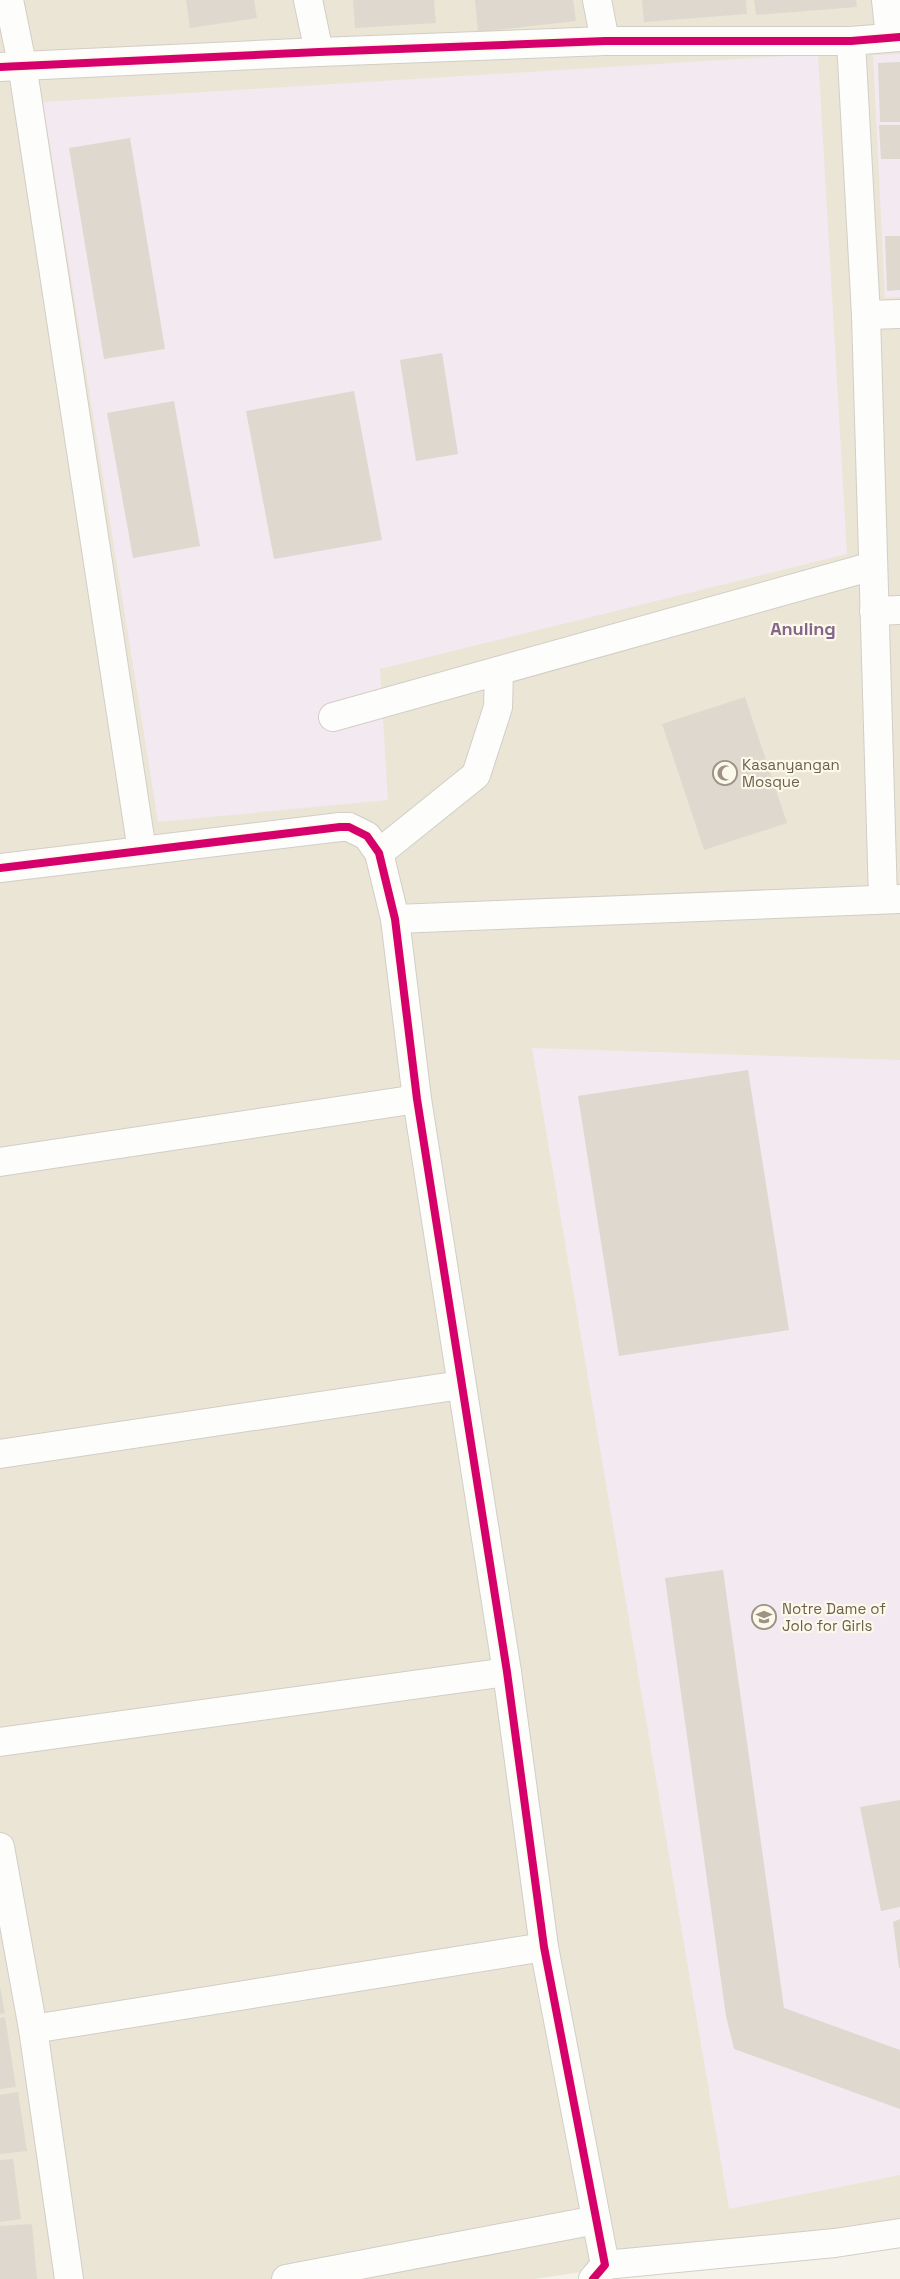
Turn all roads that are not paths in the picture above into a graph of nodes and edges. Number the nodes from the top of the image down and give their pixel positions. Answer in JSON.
{"nodes":[{"id":1,"x":9,"y":0,"type":"edge"},
{"id":2,"x":308,"y":0,"type":"edge"},
{"id":3,"x":597,"y":0,"type":"edge"},
{"id":4,"x":886,"y":0,"type":"edge"},
{"id":5,"x":895,"y":37,"type":"edge"},
{"id":6,"x":605,"y":41,"type":"junction"},
{"id":7,"x":851,"y":41,"type":"junction"},
{"id":8,"x":319,"y":52,"type":"junction"},
{"id":9,"x":11,"y":66,"type":"edge"},
{"id":10,"x":900,"y":314,"type":"edge"},
{"id":11,"x":866,"y":315,"type":"junction"},
{"id":12,"x":874,"y":566,"type":"junction"},
{"id":13,"x":887,"y":611,"type":"edge"},
{"id":14,"x":499,"y":671,"type":"junction"},
{"id":15,"x":333,"y":717,"type":"dead end"},
{"id":16,"x":142,"y":851,"type":"junction"},
{"id":17,"x":379,"y":853,"type":"junction"},
{"id":18,"x":0,"y":868,"type":"edge"},
{"id":19,"x":891,"y":899,"type":"edge"},
{"id":20,"x":394,"y":918,"type":"junction"},
{"id":21,"x":417,"y":1099,"type":"junction"},
{"id":22,"x":0,"y":1162,"type":"edge"},
{"id":23,"x":462,"y":1385,"type":"junction"},
{"id":24,"x":0,"y":1454,"type":"edge"},
{"id":25,"x":507,"y":1672,"type":"junction"},
{"id":26,"x":0,"y":1742,"type":"edge"},
{"id":27,"x":0,"y":1847,"type":"edge"},
{"id":28,"x":544,"y":1947,"type":"junction"},
{"id":29,"x":33,"y":2029,"type":"junction"},
{"id":30,"x":596,"y":2220,"type":"junction"},
{"id":31,"x":900,"y":2234,"type":"edge"},
{"id":32,"x":599,"y":2272,"type":"edge"},
{"id":33,"x":69,"y":2279,"type":"edge"},
{"id":34,"x":286,"y":2279,"type":"edge"}],
"edges":[{"from":1,"to":9,"type":"street"},
{"from":2,"to":8,"type":"street"},
{"from":3,"to":6,"type":"street"},
{"from":4,"to":5,"type":"street"},
{"from":5,"to":7,"type":"street"},
{"from":6,"to":7,"type":"street"},
{"from":6,"to":8,"type":"street"},
{"from":7,"to":11,"type":"street"},
{"from":8,"to":9,"type":"street"},
{"from":9,"to":16,"type":"street"},
{"from":10,"to":11,"type":"street"},
{"from":11,"to":12,"type":"street"},
{"from":12,"to":13,"type":"street"},
{"from":12,"to":14,"type":"street"},
{"from":13,"to":19,"type":"street"},
{"from":14,"to":15,"type":"street"},
{"from":14,"to":17,"type":"street"},
{"from":16,"to":17,"type":"street"},
{"from":16,"to":18,"type":"street"},
{"from":17,"to":20,"type":"street"},
{"from":19,"to":20,"type":"street"},
{"from":20,"to":21,"type":"street"},
{"from":21,"to":22,"type":"street"},
{"from":21,"to":23,"type":"street"},
{"from":23,"to":24,"type":"street"},
{"from":23,"to":25,"type":"street"},
{"from":25,"to":26,"type":"street"},
{"from":25,"to":28,"type":"street"},
{"from":27,"to":29,"type":"street"},
{"from":28,"to":29,"type":"street"},
{"from":28,"to":30,"type":"street"},
{"from":29,"to":33,"type":"street"},
{"from":30,"to":32,"type":"street"},
{"from":30,"to":34,"type":"street"},
{"from":31,"to":32,"type":"street"}]}
